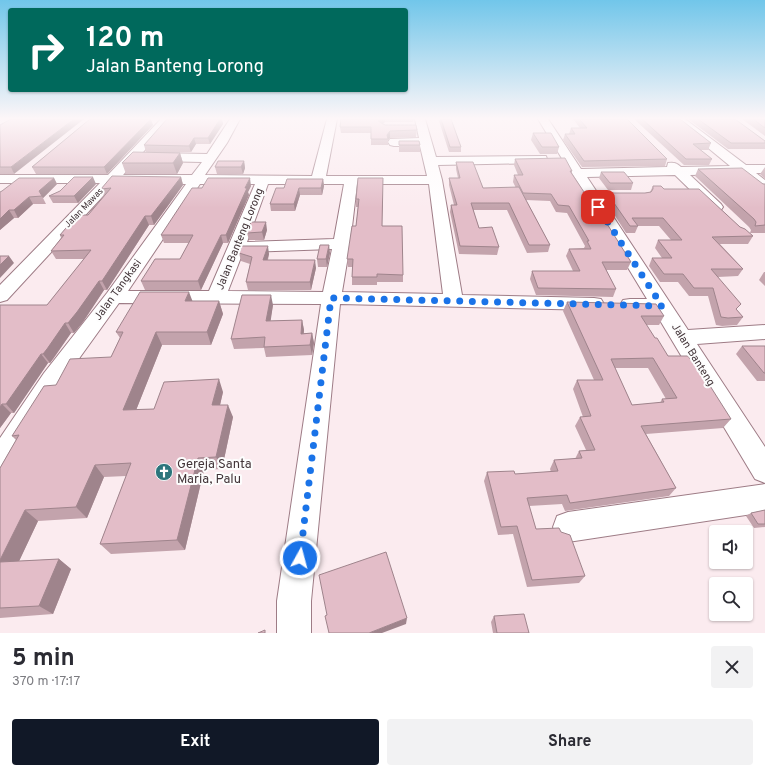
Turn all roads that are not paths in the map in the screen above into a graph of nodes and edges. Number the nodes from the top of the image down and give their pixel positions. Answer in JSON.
{"nodes":[{"id":1,"x":141,"y":149,"type":"edge"},
{"id":2,"x":217,"y":149,"type":"edge"},
{"id":3,"x":325,"y":149,"type":"edge"},
{"id":4,"x":428,"y":149,"type":"edge"},
{"id":5,"x":561,"y":149,"type":"edge"},
{"id":6,"x":715,"y":149,"type":"edge"},
{"id":7,"x":662,"y":155,"type":"edge"},
{"id":8,"x":133,"y":157,"type":"junction"},
{"id":9,"x":211,"y":158,"type":"junction"},
{"id":10,"x":431,"y":161,"type":"junction"},
{"id":11,"x":572,"y":166,"type":"junction"},
{"id":12,"x":31,"y":169,"type":"edge"},
{"id":13,"x":765,"y":169,"type":"edge"},
{"id":14,"x":742,"y":170,"type":"junction"},
{"id":15,"x":678,"y":171,"type":"junction"},
{"id":16,"x":19,"y":179,"type":"junction"},
{"id":17,"x":74,"y":179,"type":"junction"},
{"id":18,"x":111,"y":179,"type":"junction"},
{"id":19,"x":196,"y":180,"type":"junction"},
{"id":20,"x":263,"y":180,"type":"junction"},
{"id":21,"x":318,"y":180,"type":"junction"},
{"id":22,"x":351,"y":180,"type":"junction"},
{"id":23,"x":435,"y":180,"type":"junction"},
{"id":24,"x":3,"y":184,"type":"edge"},
{"id":25,"x":765,"y":187,"type":"edge"},
{"id":26,"x":57,"y":194,"type":"edge"},
{"id":27,"x":724,"y":215,"type":"edge"},
{"id":28,"x":342,"y":244,"type":"junction"},
{"id":29,"x":236,"y":247,"type":"junction"},
{"id":30,"x":0,"y":296,"type":"edge"},
{"id":31,"x":114,"y":297,"type":"junction"},
{"id":32,"x":216,"y":298,"type":"junction"},
{"id":33,"x":331,"y":298,"type":"junction"},
{"id":34,"x":453,"y":300,"type":"junction"},
{"id":35,"x":662,"y":306,"type":"junction"},
{"id":36,"x":765,"y":332,"type":"edge"},
{"id":37,"x":682,"y":338,"type":"junction"},
{"id":38,"x":0,"y":460,"type":"edge"},
{"id":39,"x":765,"y":470,"type":"edge"},
{"id":40,"x":765,"y":498,"type":"edge"},
{"id":41,"x":568,"y":527,"type":"dead end"},
{"id":42,"x":294,"y":633,"type":"edge"}],
"edges":[{"from":1,"to":8,"type":"street","name":"Jalan Mawas"},
{"from":2,"to":9,"type":"street","name":"Jalan Tangkasi"},
{"from":3,"to":21,"type":"street"},
{"from":4,"to":10,"type":"street"},
{"from":5,"to":11,"type":"street","name":"Jalan Banteng"},
{"from":6,"to":14,"type":"street"},
{"from":7,"to":15,"type":"street"},
{"from":8,"to":9,"type":"street"},
{"from":8,"to":18,"type":"street","name":"Jalan Mawas"},
{"from":9,"to":19,"type":"street","name":"Jalan Tangkasi"},
{"from":10,"to":11,"type":"street"},
{"from":10,"to":23,"type":"street"},
{"from":11,"to":15,"type":"street"},
{"from":11,"to":35,"type":"street","name":"Jalan Banteng"},
{"from":12,"to":16,"type":"street"},
{"from":13,"to":14,"type":"street"},
{"from":14,"to":15,"type":"street"},
{"from":14,"to":25,"type":"street"},
{"from":15,"to":27,"type":"street"},
{"from":16,"to":17,"type":"street","name":"Jalan Banteng Lorong"},
{"from":16,"to":24,"type":"street","name":"Jalan Banteng Lorong"},
{"from":17,"to":18,"type":"street","name":"Jalan Banteng Lorong"},
{"from":17,"to":26,"type":"street"},
{"from":18,"to":19,"type":"street","name":"Jalan Banteng Lorong"},
{"from":18,"to":30,"type":"street","name":"Jalan Mawas"},
{"from":19,"to":20,"type":"street","name":"Jalan Banteng Lorong"},
{"from":19,"to":31,"type":"street","name":"Jalan Tangkasi"},
{"from":20,"to":21,"type":"street","name":"Jalan Banteng Lorong"},
{"from":20,"to":29,"type":"street","name":"Jalan Banteng Lorong"},
{"from":21,"to":22,"type":"street","name":"Jalan Banteng Lorong"},
{"from":22,"to":23,"type":"street","name":"Jalan Banteng Lorong"},
{"from":22,"to":28,"type":"street"},
{"from":23,"to":34,"type":"street"},
{"from":28,"to":29,"type":"street"},
{"from":28,"to":33,"type":"street"},
{"from":29,"to":32,"type":"street","name":"Jalan Banteng Lorong"},
{"from":31,"to":32,"type":"street","name":"Jalan Banteng Lorong"},
{"from":31,"to":38,"type":"street","name":"Jalan Tangkasi"},
{"from":32,"to":33,"type":"street","name":"Jalan Banteng Lorong"},
{"from":33,"to":34,"type":"street","name":"Jalan Banteng Lorong"},
{"from":33,"to":42,"type":"street"},
{"from":34,"to":35,"type":"street","name":"Jalan Banteng Lorong"},
{"from":35,"to":37,"type":"street","name":"Jalan Banteng"},
{"from":36,"to":37,"type":"street"},
{"from":37,"to":39,"type":"street","name":"Jalan Banteng"},
{"from":40,"to":41,"type":"street"}]}
